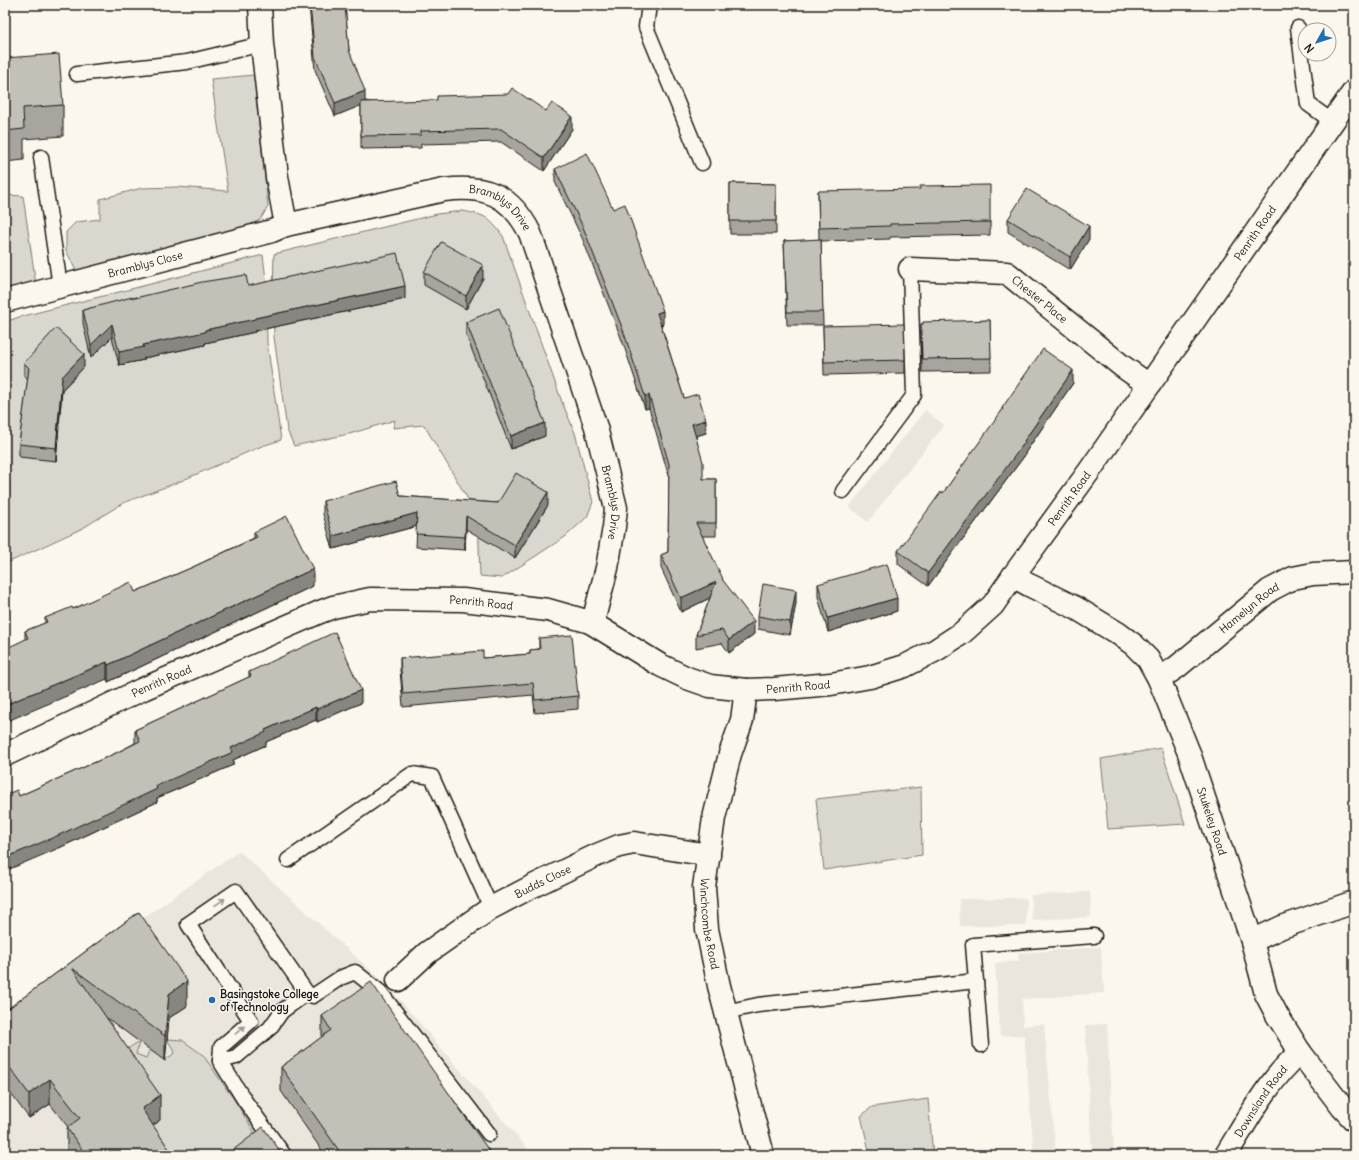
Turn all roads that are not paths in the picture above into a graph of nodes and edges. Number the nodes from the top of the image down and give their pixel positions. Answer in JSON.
{"nodes":[{"id":1,"x":260,"y":5,"type":"edge"},
{"id":2,"x":649,"y":5,"type":"edge"},
{"id":3,"x":262,"y":44,"type":"junction"},
{"id":4,"x":1302,"y":62,"type":"edge"},
{"id":5,"x":77,"y":74,"type":"dead end"},
{"id":6,"x":1354,"y":91,"type":"edge"},
{"id":7,"x":1333,"y":122,"type":"junction"},
{"id":8,"x":41,"y":157,"type":"dead end"},
{"id":9,"x":702,"y":163,"type":"dead end"},
{"id":10,"x":286,"y":225,"type":"junction"},
{"id":11,"x":910,"y":269,"type":"joint"},
{"id":12,"x":60,"y":286,"type":"junction"},
{"id":13,"x":5,"y":301,"type":"edge"},
{"id":14,"x":1149,"y":385,"type":"junction"},
{"id":15,"x":843,"y":491,"type":"dead end"},
{"id":16,"x":1354,"y":572,"type":"edge"},
{"id":17,"x":1013,"y":576,"type":"junction"},
{"id":18,"x":590,"y":622,"type":"junction"},
{"id":19,"x":1159,"y":679,"type":"junction"},
{"id":20,"x":746,"y":690,"type":"junction"},
{"id":21,"x":5,"y":754,"type":"edge"},
{"id":22,"x":709,"y":855,"type":"junction"},
{"id":23,"x":288,"y":860,"type":"dead end"},
{"id":24,"x":1354,"y":902,"type":"edge"},
{"id":25,"x":491,"y":908,"type":"junction"},
{"id":26,"x":1094,"y":936,"type":"dead end"},
{"id":27,"x":1252,"y":941,"type":"junction"},
{"id":28,"x":398,"y":980,"type":"dead end"},
{"id":29,"x":976,"y":981,"type":"junction"},
{"id":30,"x":307,"y":992,"type":"junction"},
{"id":31,"x":725,"y":1012,"type":"junction"},
{"id":32,"x":981,"y":1045,"type":"dead end"},
{"id":33,"x":1300,"y":1052,"type":"junction"},
{"id":34,"x":220,"y":1061,"type":"junction"},
{"id":35,"x":1354,"y":1120,"type":"edge"},
{"id":36,"x":489,"y":1134,"type":"dead end"},
{"id":37,"x":284,"y":1155,"type":"edge"},
{"id":38,"x":763,"y":1155,"type":"edge"},
{"id":39,"x":1226,"y":1155,"type":"edge"}],
"edges":[{"from":1,"to":3,"type":"street"},
{"from":2,"to":9,"type":"lane"},
{"from":3,"to":5,"type":"lane"},
{"from":3,"to":10,"type":"street"},
{"from":4,"to":7,"type":"lane"},
{"from":6,"to":7,"type":"street","name":"Penrith Road"},
{"from":7,"to":14,"type":"street","name":"Penrith Road"},
{"from":8,"to":12,"type":"lane"},
{"from":10,"to":12,"type":"street","name":"Bramblys Close"},
{"from":10,"to":18,"type":"street","name":"Bramblys Drive"},
{"from":11,"to":14,"type":"street","name":"Chester Place"},
{"from":11,"to":15,"type":"lane"},
{"from":12,"to":13,"type":"street","name":"Bramblys Close"},
{"from":14,"to":17,"type":"street","name":"Penrith Road"},
{"from":16,"to":19,"type":"street","name":"Hamelyn Road"},
{"from":17,"to":19,"type":"street","name":"Stukeley Road"},
{"from":17,"to":20,"type":"street","name":"Penrith Road"},
{"from":18,"to":20,"type":"street","name":"Penrith Road"},
{"from":18,"to":21,"type":"street","name":"Penrith Road"},
{"from":19,"to":27,"type":"street","name":"Stukeley Road"},
{"from":20,"to":22,"type":"street","name":"Winchcombe Road"},
{"from":22,"to":25,"type":"street","name":"Budds Close"},
{"from":22,"to":31,"type":"street","name":"Winchcombe Road"},
{"from":23,"to":25,"type":"lane"},
{"from":24,"to":27,"type":"street"},
{"from":25,"to":28,"type":"street","name":"Budds Close"},
{"from":26,"to":29,"type":"lane"},
{"from":27,"to":33,"type":"street","name":"Stukeley Road"},
{"from":29,"to":31,"type":"lane"},
{"from":29,"to":32,"type":"lane"},
{"from":30,"to":34,"type":"lane"},
{"from":34,"to":30,"type":"lane","one_way":true},
{"from":30,"to":36,"type":"lane"},
{"from":31,"to":38,"type":"street","name":"Winchcombe Road"},
{"from":33,"to":35,"type":"street","name":"Stukeley Road"},
{"from":33,"to":39,"type":"street","name":"Downsland Road"},
{"from":34,"to":37,"type":"lane"}]}
